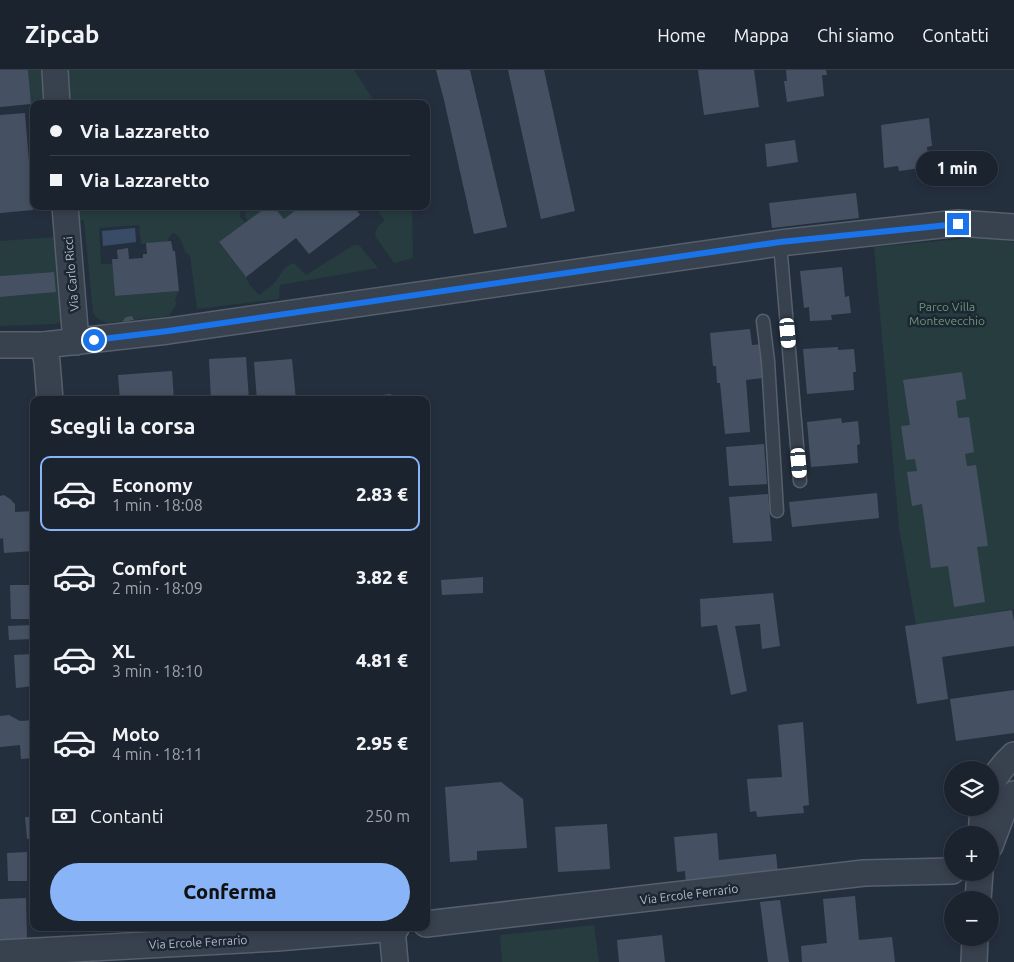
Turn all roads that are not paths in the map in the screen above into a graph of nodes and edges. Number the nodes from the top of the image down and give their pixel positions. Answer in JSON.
{"nodes":[{"id":1,"x":55,"y":70,"type":"edge"},
{"id":2,"x":57,"y":100,"type":"edge"},
{"id":3,"x":65,"y":210,"type":"edge"},
{"id":4,"x":1014,"y":226,"type":"edge"},
{"id":5,"x":780,"y":242,"type":"junction"},
{"id":6,"x":763,"y":321,"type":"dead end"},
{"id":7,"x":76,"y":342,"type":"junction"},
{"id":8,"x":44,"y":344,"type":"junction"},
{"id":9,"x":0,"y":345,"type":"edge"},
{"id":10,"x":50,"y":396,"type":"edge"},
{"id":11,"x":800,"y":482,"type":"dead end"},
{"id":12,"x":777,"y":511,"type":"dead end"},
{"id":13,"x":1014,"y":755,"type":"edge"},
{"id":14,"x":999,"y":772,"type":"edge"},
{"id":15,"x":1014,"y":794,"type":"edge"},
{"id":16,"x":997,"y":826,"type":"edge"},
{"id":17,"x":944,"y":871,"type":"edge"},
{"id":18,"x":430,"y":924,"type":"edge"},
{"id":19,"x":358,"y":931,"type":"edge"},
{"id":20,"x":392,"y":931,"type":"edge"},
{"id":21,"x":975,"y":946,"type":"edge"},
{"id":22,"x":0,"y":953,"type":"edge"},
{"id":23,"x":395,"y":962,"type":"edge"},
{"id":24,"x":974,"y":962,"type":"edge"}],
"edges":[{"from":1,"to":2,"type":"street"},
{"from":3,"to":7,"type":"street","name":"Via Carlo Ricci"},
{"from":4,"to":5,"type":"street"},
{"from":5,"to":7,"type":"street"},
{"from":5,"to":11,"type":"lane"},
{"from":6,"to":12,"type":"lane"},
{"from":7,"to":8,"type":"street"},
{"from":8,"to":9,"type":"street"},
{"from":8,"to":10,"type":"street"},
{"from":13,"to":14,"type":"street"},
{"from":15,"to":16,"type":"street"},
{"from":17,"to":18,"type":"street","name":"Via Ercole Ferrario"},
{"from":19,"to":22,"type":"street","name":"Via Ercole Ferrario"},
{"from":20,"to":23,"type":"street"},
{"from":21,"to":24,"type":"street"}]}
